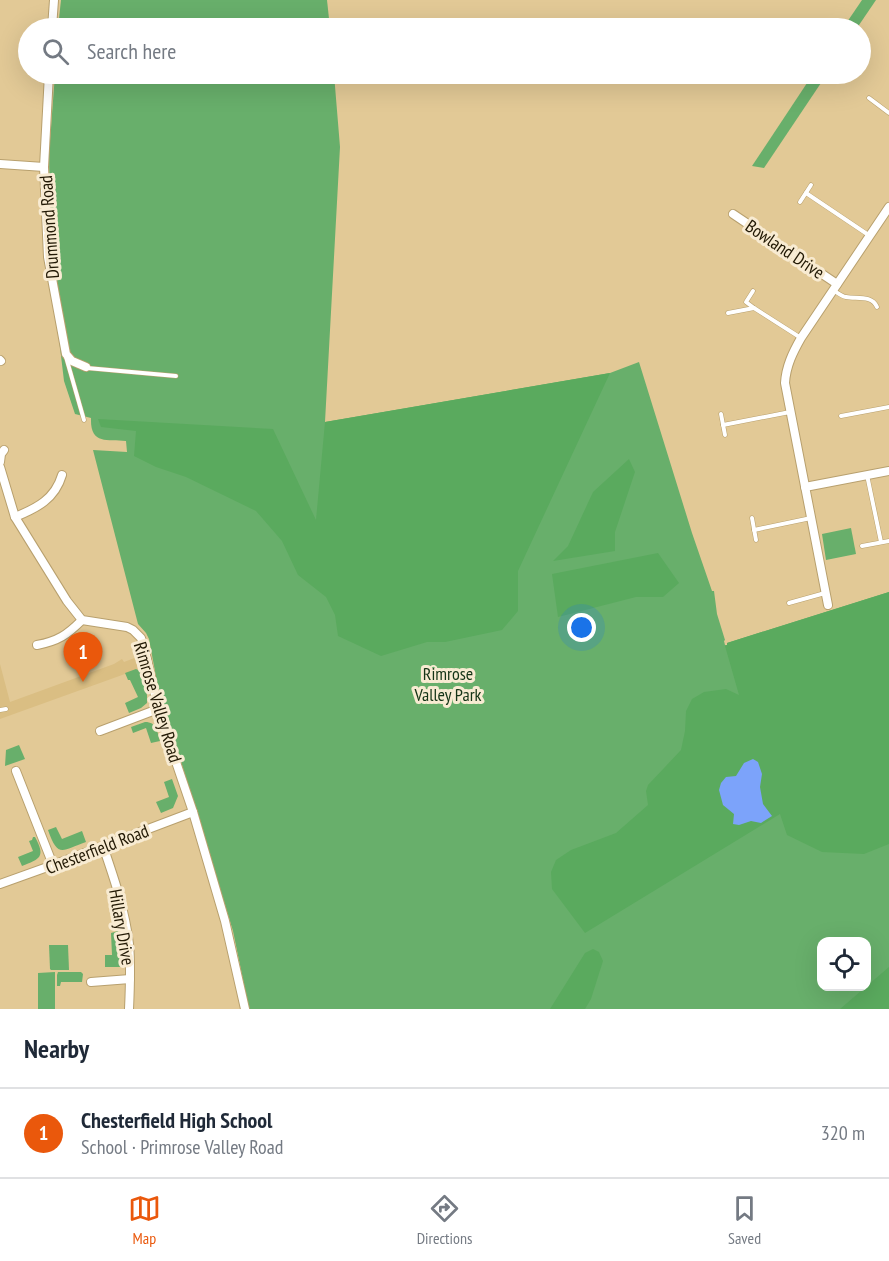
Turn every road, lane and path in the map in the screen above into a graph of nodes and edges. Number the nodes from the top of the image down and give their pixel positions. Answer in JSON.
{"nodes":[{"id":1,"x":54,"y":0,"type":"edge"},
{"id":2,"x":53,"y":18,"type":"edge"},
{"id":3,"x":48,"y":84,"type":"edge"},
{"id":4,"x":869,"y":98,"type":"dead end"},
{"id":5,"x":889,"y":113,"type":"edge"},
{"id":6,"x":0,"y":164,"type":"edge"},
{"id":7,"x":44,"y":167,"type":"junction"},
{"id":8,"x":811,"y":185,"type":"dead end"},
{"id":9,"x":806,"y":193,"type":"junction"},
{"id":10,"x":800,"y":202,"type":"dead end"},
{"id":11,"x":889,"y":207,"type":"edge"},
{"id":12,"x":733,"y":214,"type":"dead end"},
{"id":13,"x":870,"y":236,"type":"junction"},
{"id":14,"x":835,"y":287,"type":"junction"},
{"id":15,"x":753,"y":291,"type":"dead end"},
{"id":16,"x":877,"y":307,"type":"dead end"},
{"id":17,"x":754,"y":308,"type":"junction"},
{"id":18,"x":728,"y":313,"type":"dead end"},
{"id":19,"x":801,"y":338,"type":"junction"},
{"id":20,"x":66,"y":354,"type":"junction"},
{"id":21,"x":86,"y":368,"type":"joint"},
{"id":22,"x":176,"y":376,"type":"dead end"},
{"id":23,"x":889,"y":408,"type":"edge"},
{"id":24,"x":791,"y":412,"type":"junction"},
{"id":25,"x":721,"y":414,"type":"dead end"},
{"id":26,"x":841,"y":416,"type":"dead end"},
{"id":27,"x":84,"y":420,"type":"dead end"},
{"id":28,"x":723,"y":425,"type":"junction"},
{"id":29,"x":725,"y":435,"type":"dead end"},
{"id":30,"x":4,"y":450,"type":"dead end"},
{"id":31,"x":0,"y":462,"type":"edge"},
{"id":32,"x":0,"y":467,"type":"edge"},
{"id":33,"x":889,"y":471,"type":"edge"},
{"id":34,"x":62,"y":475,"type":"dead end"},
{"id":35,"x":867,"y":475,"type":"junction"},
{"id":36,"x":805,"y":487,"type":"junction"},
{"id":37,"x":15,"y":517,"type":"junction"},
{"id":38,"x":752,"y":518,"type":"dead end"},
{"id":39,"x":811,"y":518,"type":"junction"},
{"id":40,"x":754,"y":530,"type":"junction"},
{"id":41,"x":756,"y":540,"type":"dead end"},
{"id":42,"x":889,"y":541,"type":"edge"},
{"id":43,"x":881,"y":542,"type":"junction"},
{"id":44,"x":862,"y":546,"type":"dead end"},
{"id":45,"x":825,"y":593,"type":"junction"},
{"id":46,"x":789,"y":603,"type":"dead end"},
{"id":47,"x":828,"y":605,"type":"dead end"},
{"id":48,"x":82,"y":620,"type":"junction"},
{"id":49,"x":37,"y":645,"type":"dead end"},
{"id":50,"x":158,"y":709,"type":"junction"},
{"id":51,"x":0,"y":710,"type":"edge"},
{"id":52,"x":6,"y":710,"type":"dead end"},
{"id":53,"x":100,"y":731,"type":"dead end"},
{"id":54,"x":16,"y":771,"type":"dead end"},
{"id":55,"x":193,"y":812,"type":"junction"},
{"id":56,"x":103,"y":846,"type":"junction"},
{"id":57,"x":53,"y":866,"type":"junction"},
{"id":58,"x":0,"y":884,"type":"edge"},
{"id":59,"x":130,"y":980,"type":"junction"},
{"id":60,"x":91,"y":982,"type":"dead end"},
{"id":61,"x":129,"y":1009,"type":"edge"},
{"id":62,"x":245,"y":1009,"type":"edge"}],
"edges":[{"from":1,"to":2,"type":"street"},
{"from":3,"to":7,"type":"street","name":"Drummond Road"},
{"from":4,"to":5,"type":"lane"},
{"from":6,"to":7,"type":"street"},
{"from":7,"to":20,"type":"street","name":"Drummond Road"},
{"from":8,"to":9,"type":"lane"},
{"from":9,"to":10,"type":"lane"},
{"from":9,"to":13,"type":"lane"},
{"from":11,"to":13,"type":"street","name":"Bowland Drive"},
{"from":12,"to":14,"type":"street","name":"Bowland Drive"},
{"from":13,"to":14,"type":"street","name":"Bowland Drive"},
{"from":14,"to":16,"type":"lane","name":"Bowland Drive"},
{"from":14,"to":19,"type":"street","name":"Bowland Drive"},
{"from":15,"to":17,"type":"lane"},
{"from":17,"to":18,"type":"lane"},
{"from":17,"to":19,"type":"lane"},
{"from":19,"to":24,"type":"street","name":"Bowland Drive"},
{"from":20,"to":21,"type":"street"},
{"from":20,"to":27,"type":"lane"},
{"from":21,"to":22,"type":"lane"},
{"from":23,"to":26,"type":"lane"},
{"from":24,"to":28,"type":"lane"},
{"from":24,"to":36,"type":"street","name":"Bowland Drive"},
{"from":25,"to":28,"type":"lane"},
{"from":28,"to":29,"type":"lane"},
{"from":30,"to":31,"type":"street"},
{"from":32,"to":37,"type":"street"},
{"from":33,"to":35,"type":"street"},
{"from":34,"to":37,"type":"street"},
{"from":35,"to":36,"type":"street"},
{"from":35,"to":43,"type":"lane"},
{"from":36,"to":39,"type":"street","name":"Bowland Drive"},
{"from":37,"to":48,"type":"street"},
{"from":38,"to":40,"type":"lane"},
{"from":39,"to":40,"type":"lane"},
{"from":39,"to":45,"type":"street","name":"Bowland Drive"},
{"from":40,"to":41,"type":"lane"},
{"from":42,"to":43,"type":"lane"},
{"from":43,"to":44,"type":"lane"},
{"from":45,"to":46,"type":"lane"},
{"from":45,"to":47,"type":"street","name":"Bowland Drive"},
{"from":48,"to":49,"type":"street"},
{"from":48,"to":50,"type":"street","name":"Rimrose Valley Road"},
{"from":50,"to":53,"type":"street"},
{"from":50,"to":55,"type":"street","name":"Rimrose Valley Road"},
{"from":51,"to":52,"type":"lane"},
{"from":54,"to":57,"type":"street"},
{"from":55,"to":56,"type":"street","name":"Chesterfield Road"},
{"from":55,"to":62,"type":"street","name":"Rimrose Valley Road"},
{"from":56,"to":57,"type":"street","name":"Chesterfield Road"},
{"from":56,"to":59,"type":"street","name":"Hillary Drive"},
{"from":57,"to":58,"type":"street","name":"Chesterfield Road"},
{"from":59,"to":60,"type":"street"},
{"from":59,"to":61,"type":"street","name":"Hillary Drive"}]}
